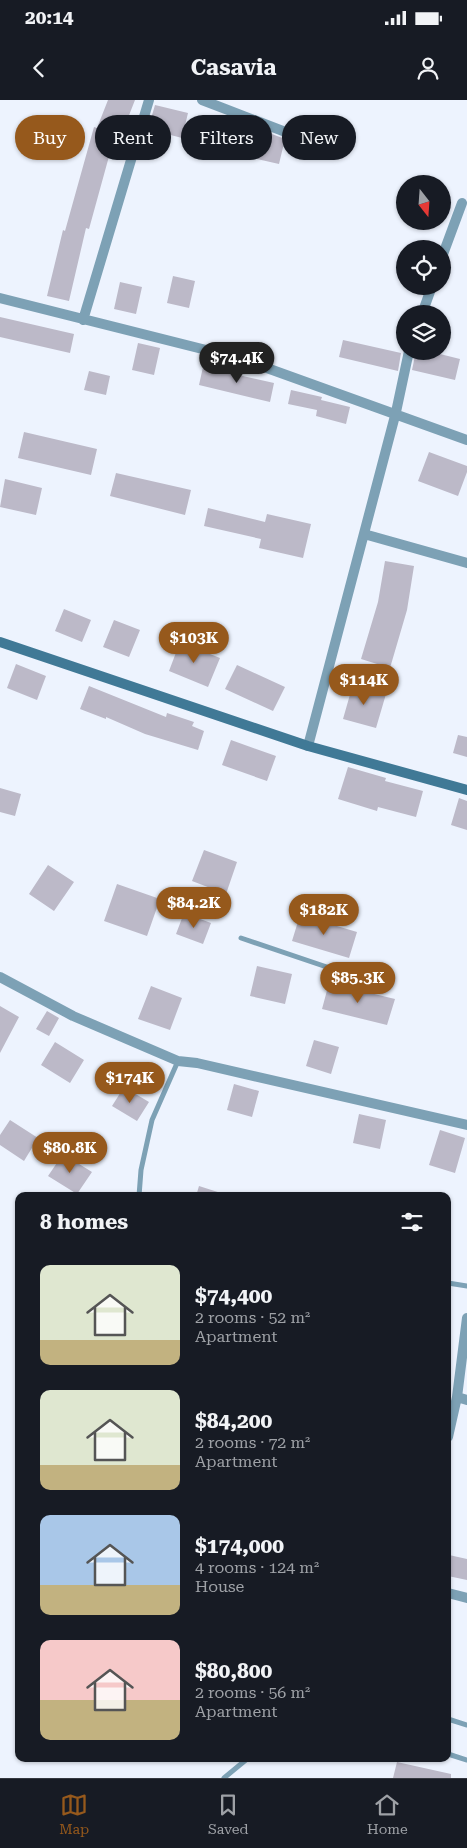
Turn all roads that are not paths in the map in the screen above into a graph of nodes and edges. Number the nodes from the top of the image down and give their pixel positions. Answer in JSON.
{"nodes":[{"id":1,"x":149,"y":100,"type":"edge"},
{"id":2,"x":202,"y":100,"type":"edge"},
{"id":3,"x":282,"y":131,"type":"edge"},
{"id":4,"x":462,"y":203,"type":"dead end"},
{"id":5,"x":448,"y":240,"type":"edge"},
{"id":6,"x":0,"y":298,"type":"edge"},
{"id":7,"x":83,"y":320,"type":"junction"},
{"id":8,"x":407,"y":360,"type":"edge"},
{"id":9,"x":396,"y":412,"type":"junction"},
{"id":10,"x":467,"y":440,"type":"edge"},
{"id":11,"x":364,"y":534,"type":"junction"},
{"id":12,"x":467,"y":563,"type":"edge"},
{"id":13,"x":0,"y":642,"type":"edge"},
{"id":14,"x":308,"y":746,"type":"junction"},
{"id":15,"x":467,"y":790,"type":"edge"},
{"id":16,"x":241,"y":938,"type":"dead end"},
{"id":17,"x":0,"y":976,"type":"edge"},
{"id":18,"x":377,"y":984,"type":"dead end"},
{"id":19,"x":178,"y":1062,"type":"junction"},
{"id":20,"x":467,"y":1125,"type":"edge"},
{"id":21,"x":139,"y":1192,"type":"edge"},
{"id":22,"x":451,"y":1283,"type":"edge"},
{"id":23,"x":467,"y":1286,"type":"edge"},
{"id":24,"x":467,"y":1318,"type":"edge"},
{"id":25,"x":462,"y":1399,"type":"edge"},
{"id":26,"x":451,"y":1429,"type":"edge"},
{"id":27,"x":451,"y":1594,"type":"edge"},
{"id":28,"x":467,"y":1598,"type":"edge"},
{"id":29,"x":451,"y":1720,"type":"edge"},
{"id":30,"x":467,"y":1725,"type":"edge"},
{"id":31,"x":451,"y":1755,"type":"edge"},
{"id":32,"x":467,"y":1760,"type":"edge"},
{"id":33,"x":243,"y":1762,"type":"edge"},
{"id":34,"x":224,"y":1778,"type":"edge"}],
"edges":[{"from":1,"to":7,"type":"street"},
{"from":2,"to":3,"type":"street"},
{"from":4,"to":5,"type":"street"},
{"from":6,"to":7,"type":"street"},
{"from":7,"to":9,"type":"street"},
{"from":8,"to":9,"type":"street"},
{"from":9,"to":10,"type":"street"},
{"from":9,"to":11,"type":"street"},
{"from":11,"to":12,"type":"street"},
{"from":11,"to":14,"type":"street"},
{"from":13,"to":14,"type":"street"},
{"from":14,"to":15,"type":"street"},
{"from":16,"to":18,"type":"lane"},
{"from":17,"to":19,"type":"street"},
{"from":19,"to":20,"type":"street"},
{"from":19,"to":21,"type":"lane"},
{"from":22,"to":23,"type":"lane"},
{"from":24,"to":25,"type":"street"},
{"from":25,"to":26,"type":"street"},
{"from":27,"to":28,"type":"street"},
{"from":29,"to":30,"type":"lane"},
{"from":31,"to":32,"type":"lane"},
{"from":33,"to":34,"type":"lane"}]}
